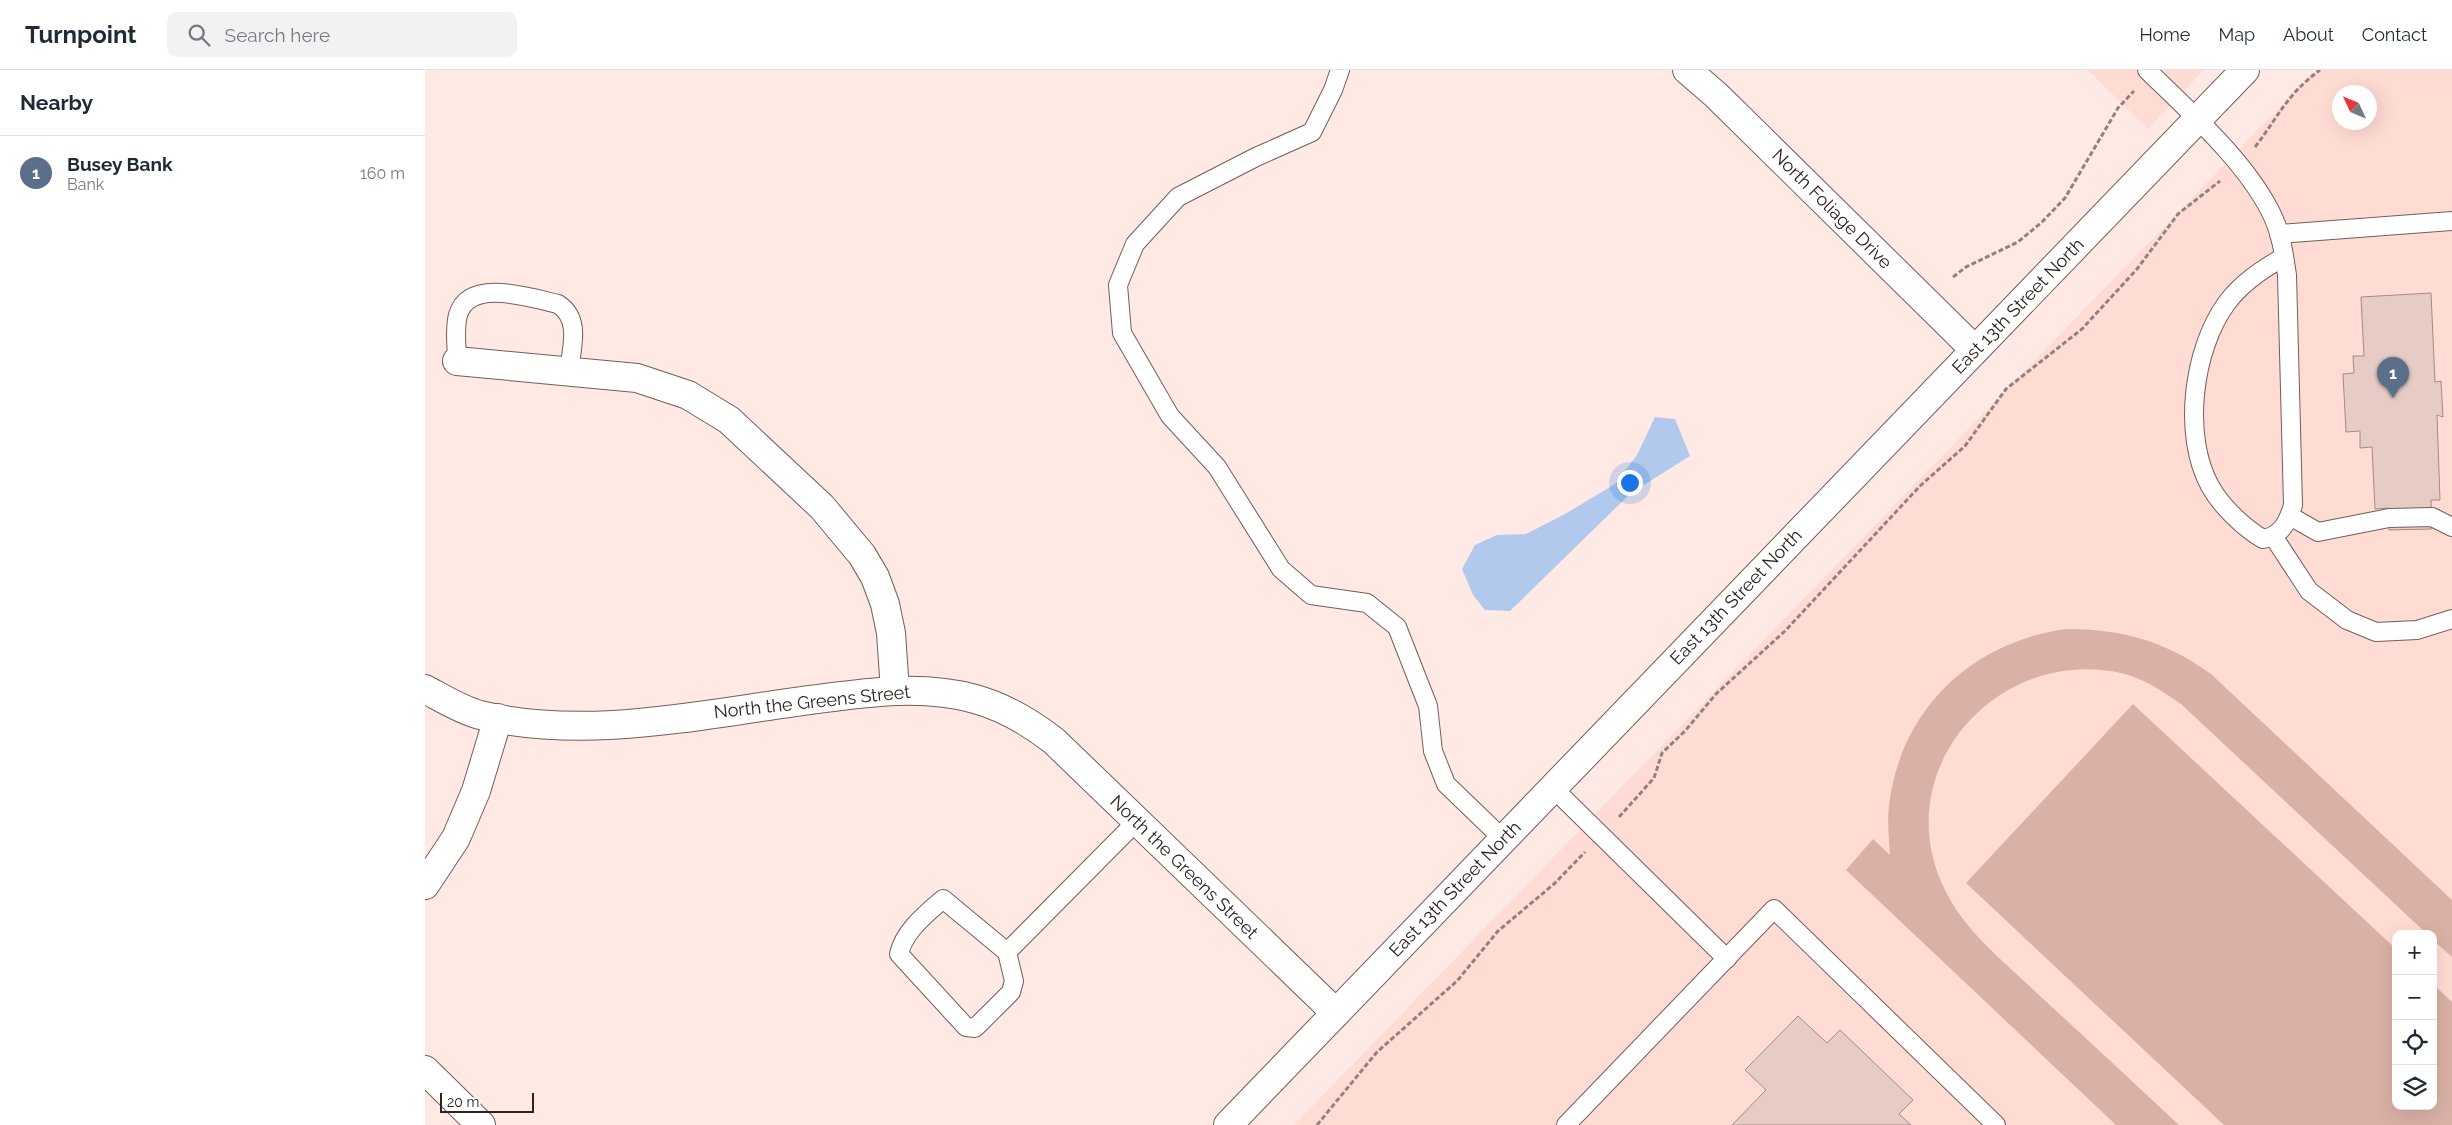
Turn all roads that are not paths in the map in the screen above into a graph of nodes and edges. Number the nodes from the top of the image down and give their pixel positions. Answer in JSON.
{"nodes":[{"id":1,"x":1340,"y":70,"type":"edge"},
{"id":2,"x":1687,"y":70,"type":"edge"},
{"id":3,"x":2245,"y":70,"type":"edge"},
{"id":4,"x":2149,"y":71,"type":"edge"},
{"id":5,"x":2197,"y":120,"type":"junction"},
{"id":6,"x":2452,"y":221,"type":"edge"},
{"id":7,"x":2279,"y":234,"type":"junction"},
{"id":8,"x":2285,"y":257,"type":"junction"},
{"id":9,"x":1975,"y":350,"type":"junction"},
{"id":10,"x":457,"y":361,"type":"joint"},
{"id":11,"x":569,"y":370,"type":"junction"},
{"id":12,"x":2289,"y":516,"type":"junction"},
{"id":13,"x":2452,"y":527,"type":"edge"},
{"id":14,"x":2273,"y":536,"type":"junction"},
{"id":15,"x":2452,"y":619,"type":"edge"},
{"id":16,"x":425,"y":689,"type":"edge"},
{"id":17,"x":895,"y":691,"type":"junction"},
{"id":18,"x":498,"y":718,"type":"junction"},
{"id":19,"x":1553,"y":788,"type":"junction"},
{"id":20,"x":1137,"y":821,"type":"junction"},
{"id":21,"x":1503,"y":839,"type":"junction"},
{"id":22,"x":425,"y":885,"type":"edge"},
{"id":23,"x":1007,"y":952,"type":"junction"},
{"id":24,"x":1727,"y":959,"type":"junction"},
{"id":25,"x":1336,"y":1013,"type":"junction"},
{"id":26,"x":425,"y":1070,"type":"edge"},
{"id":27,"x":481,"y":1125,"type":"edge"},
{"id":28,"x":1228,"y":1125,"type":"edge"},
{"id":29,"x":1566,"y":1125,"type":"edge"},
{"id":30,"x":1996,"y":1125,"type":"edge"}],
"edges":[{"from":1,"to":21,"type":"lane"},
{"from":2,"to":9,"type":"street","name":"North Foliage Drive"},
{"from":3,"to":5,"type":"street","name":"East 13th Street North"},
{"from":4,"to":5,"type":"lane"},
{"from":5,"to":7,"type":"lane"},
{"from":5,"to":9,"type":"street","name":"East 13th Street North"},
{"from":6,"to":7,"type":"lane"},
{"from":7,"to":8,"type":"lane"},
{"from":8,"to":12,"type":"lane"},
{"from":8,"to":14,"type":"lane"},
{"from":9,"to":19,"type":"street","name":"East 13th Street North"},
{"from":10,"to":11,"type":"street"},
{"from":10,"to":11,"type":"lane"},
{"from":11,"to":17,"type":"street"},
{"from":12,"to":13,"type":"lane"},
{"from":12,"to":14,"type":"lane"},
{"from":14,"to":15,"type":"lane"},
{"from":16,"to":18,"type":"street","name":"North the Greens Street"},
{"from":17,"to":18,"type":"street","name":"North the Greens Street"},
{"from":17,"to":20,"type":"street","name":"North the Greens Street"},
{"from":18,"to":22,"type":"street"},
{"from":19,"to":21,"type":"street","name":"East 13th Street North"},
{"from":19,"to":24,"type":"lane"},
{"from":20,"to":23,"type":"lane"},
{"from":20,"to":25,"type":"street","name":"North the Greens Street"},
{"from":21,"to":25,"type":"street","name":"East 13th Street North"},
{"from":23,"to":23,"type":"lane"},
{"from":24,"to":29,"type":"lane"},
{"from":24,"to":30,"type":"lane"},
{"from":25,"to":28,"type":"street","name":"East 13th Street North"},
{"from":26,"to":27,"type":"street"}]}
